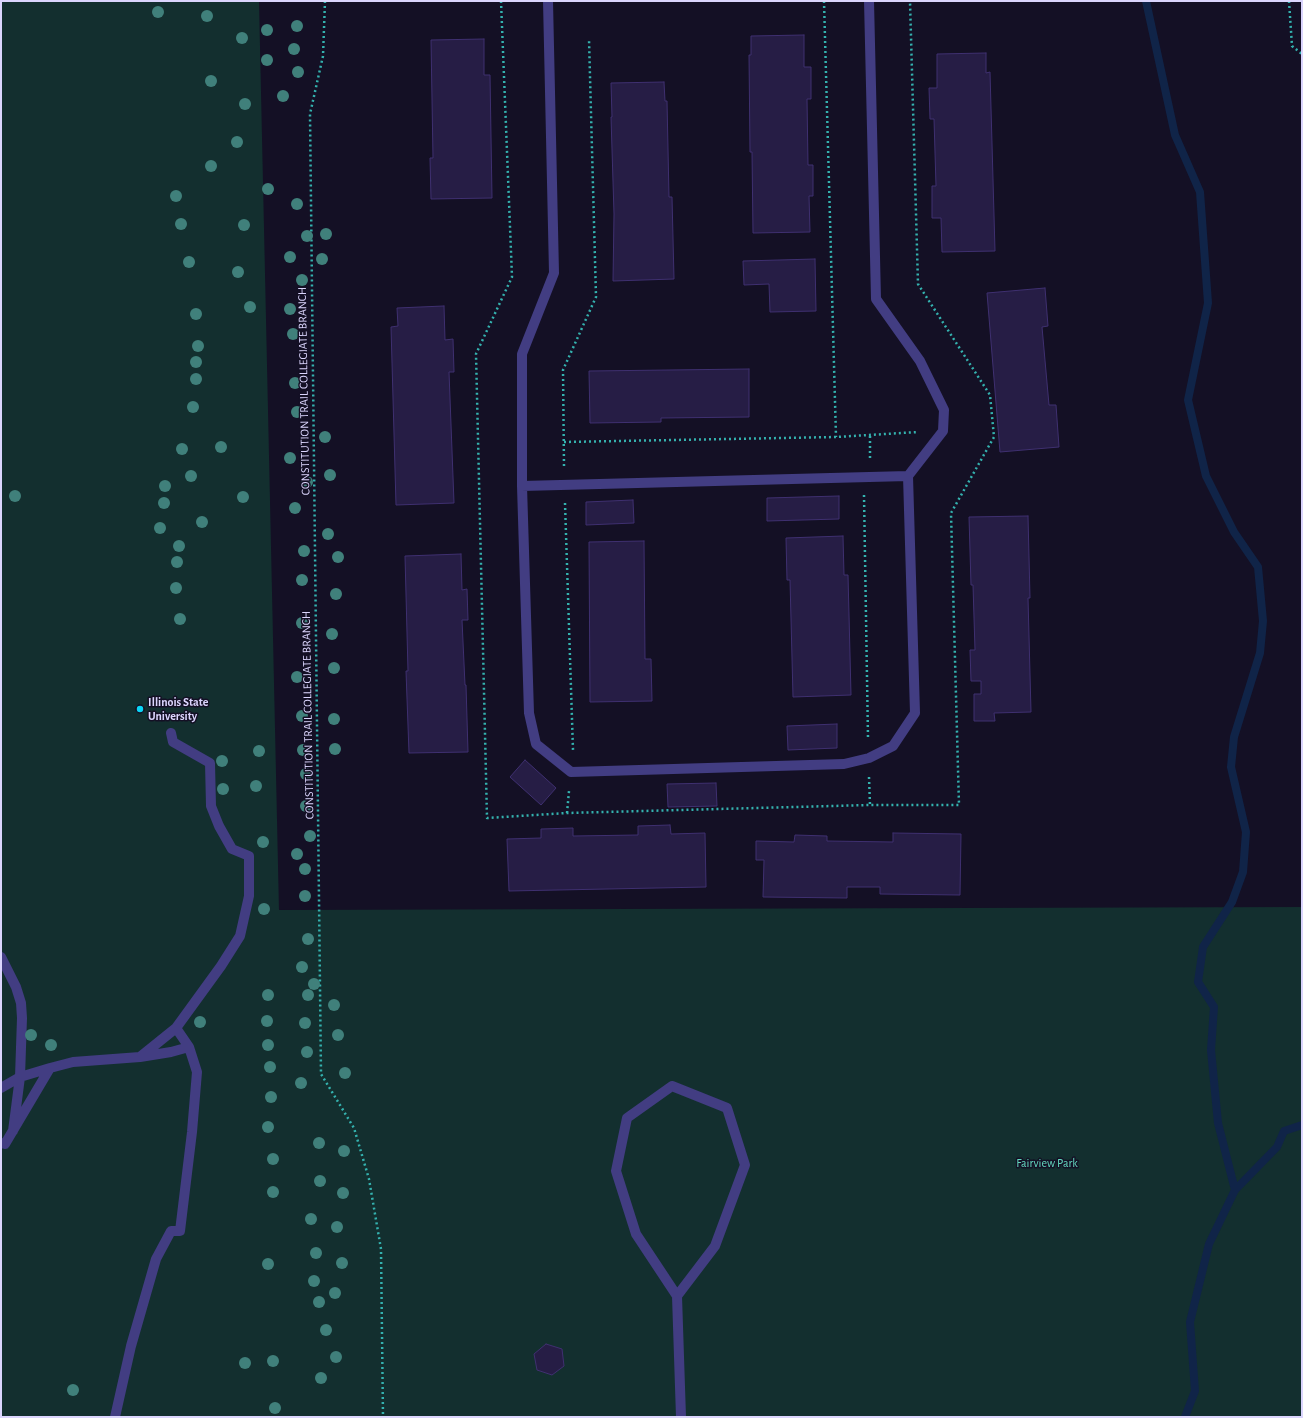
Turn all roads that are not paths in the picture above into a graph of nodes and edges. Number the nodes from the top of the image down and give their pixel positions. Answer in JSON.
{"nodes":[{"id":1,"x":548,"y":1,"type":"edge"},
{"id":2,"x":869,"y":1,"type":"edge"},
{"id":3,"x":908,"y":476,"type":"junction"},
{"id":4,"x":522,"y":486,"type":"junction"},
{"id":5,"x":171,"y":733,"type":"dead end"},
{"id":6,"x":1,"y":957,"type":"edge"},
{"id":7,"x":176,"y":1028,"type":"junction"},
{"id":8,"x":189,"y":1047,"type":"junction"},
{"id":9,"x":140,"y":1057,"type":"junction"},
{"id":10,"x":50,"y":1068,"type":"junction"},
{"id":11,"x":20,"y":1077,"type":"junction"},
{"id":12,"x":1,"y":1088,"type":"edge"},
{"id":13,"x":13,"y":1130,"type":"junction"},
{"id":14,"x":2,"y":1146,"type":"edge"},
{"id":15,"x":677,"y":1296,"type":"junction"},
{"id":16,"x":115,"y":1417,"type":"edge"},
{"id":17,"x":680,"y":1417,"type":"edge"}],
"edges":[{"from":1,"to":4,"type":"lane"},
{"from":2,"to":3,"type":"lane"},
{"from":3,"to":4,"type":"lane"},
{"from":3,"to":4,"type":"lane"},
{"from":5,"to":7,"type":"lane"},
{"from":6,"to":11,"type":"lane"},
{"from":7,"to":8,"type":"lane"},
{"from":7,"to":9,"type":"lane"},
{"from":8,"to":9,"type":"lane"},
{"from":8,"to":16,"type":"lane"},
{"from":9,"to":10,"type":"lane"},
{"from":10,"to":11,"type":"lane"},
{"from":10,"to":13,"type":"lane"},
{"from":11,"to":12,"type":"lane"},
{"from":11,"to":13,"type":"lane"},
{"from":13,"to":14,"type":"lane"},
{"from":15,"to":15,"type":"lane"},
{"from":15,"to":17,"type":"lane"}]}
